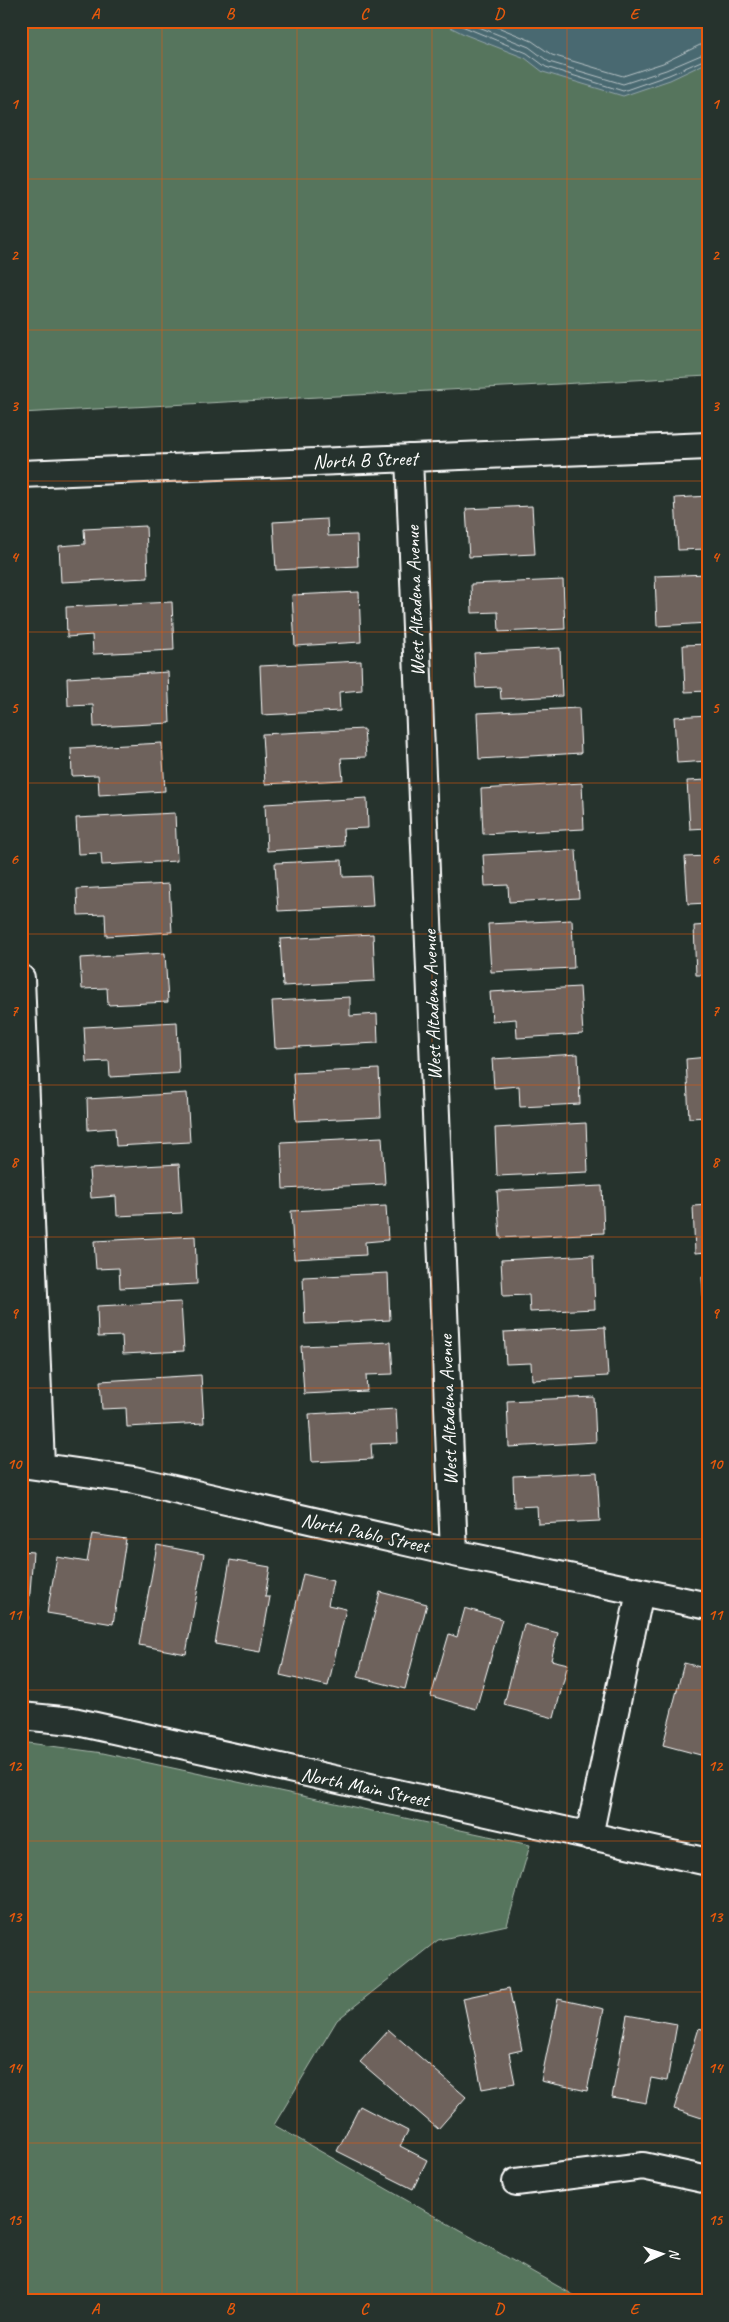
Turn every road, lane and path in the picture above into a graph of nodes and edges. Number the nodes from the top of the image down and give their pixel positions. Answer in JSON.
{"nodes":[{"id":1,"x":708,"y":446,"type":"edge"},
{"id":2,"x":409,"y":458,"type":"junction"},
{"id":3,"x":21,"y":474,"type":"edge"},
{"id":4,"x":21,"y":978,"type":"edge"},
{"id":5,"x":31,"y":1465,"type":"edge"},
{"id":6,"x":454,"y":1553,"type":"junction"},
{"id":7,"x":640,"y":1592,"type":"junction"},
{"id":8,"x":708,"y":1606,"type":"edge"},
{"id":9,"x":21,"y":1716,"type":"edge"},
{"id":10,"x":589,"y":1836,"type":"junction"},
{"id":11,"x":708,"y":1862,"type":"edge"},
{"id":12,"x":708,"y":2180,"type":"edge"},
{"id":13,"x":516,"y":2182,"type":"dead end"}],
"edges":[{"from":1,"to":2,"type":"street","name":"North B Street"},
{"from":2,"to":3,"type":"street","name":"North B Street"},
{"from":2,"to":6,"type":"street","name":"West Altadena Avenue"},
{"from":4,"to":5,"type":"street"},
{"from":5,"to":6,"type":"street","name":"North Pablo Street"},
{"from":6,"to":7,"type":"street","name":"North Pablo Street"},
{"from":7,"to":8,"type":"street","name":"North Pablo Street"},
{"from":7,"to":10,"type":"street"},
{"from":9,"to":10,"type":"street","name":"North Main Street"},
{"from":10,"to":11,"type":"street","name":"North Main Street"},
{"from":12,"to":13,"type":"street"}]}
